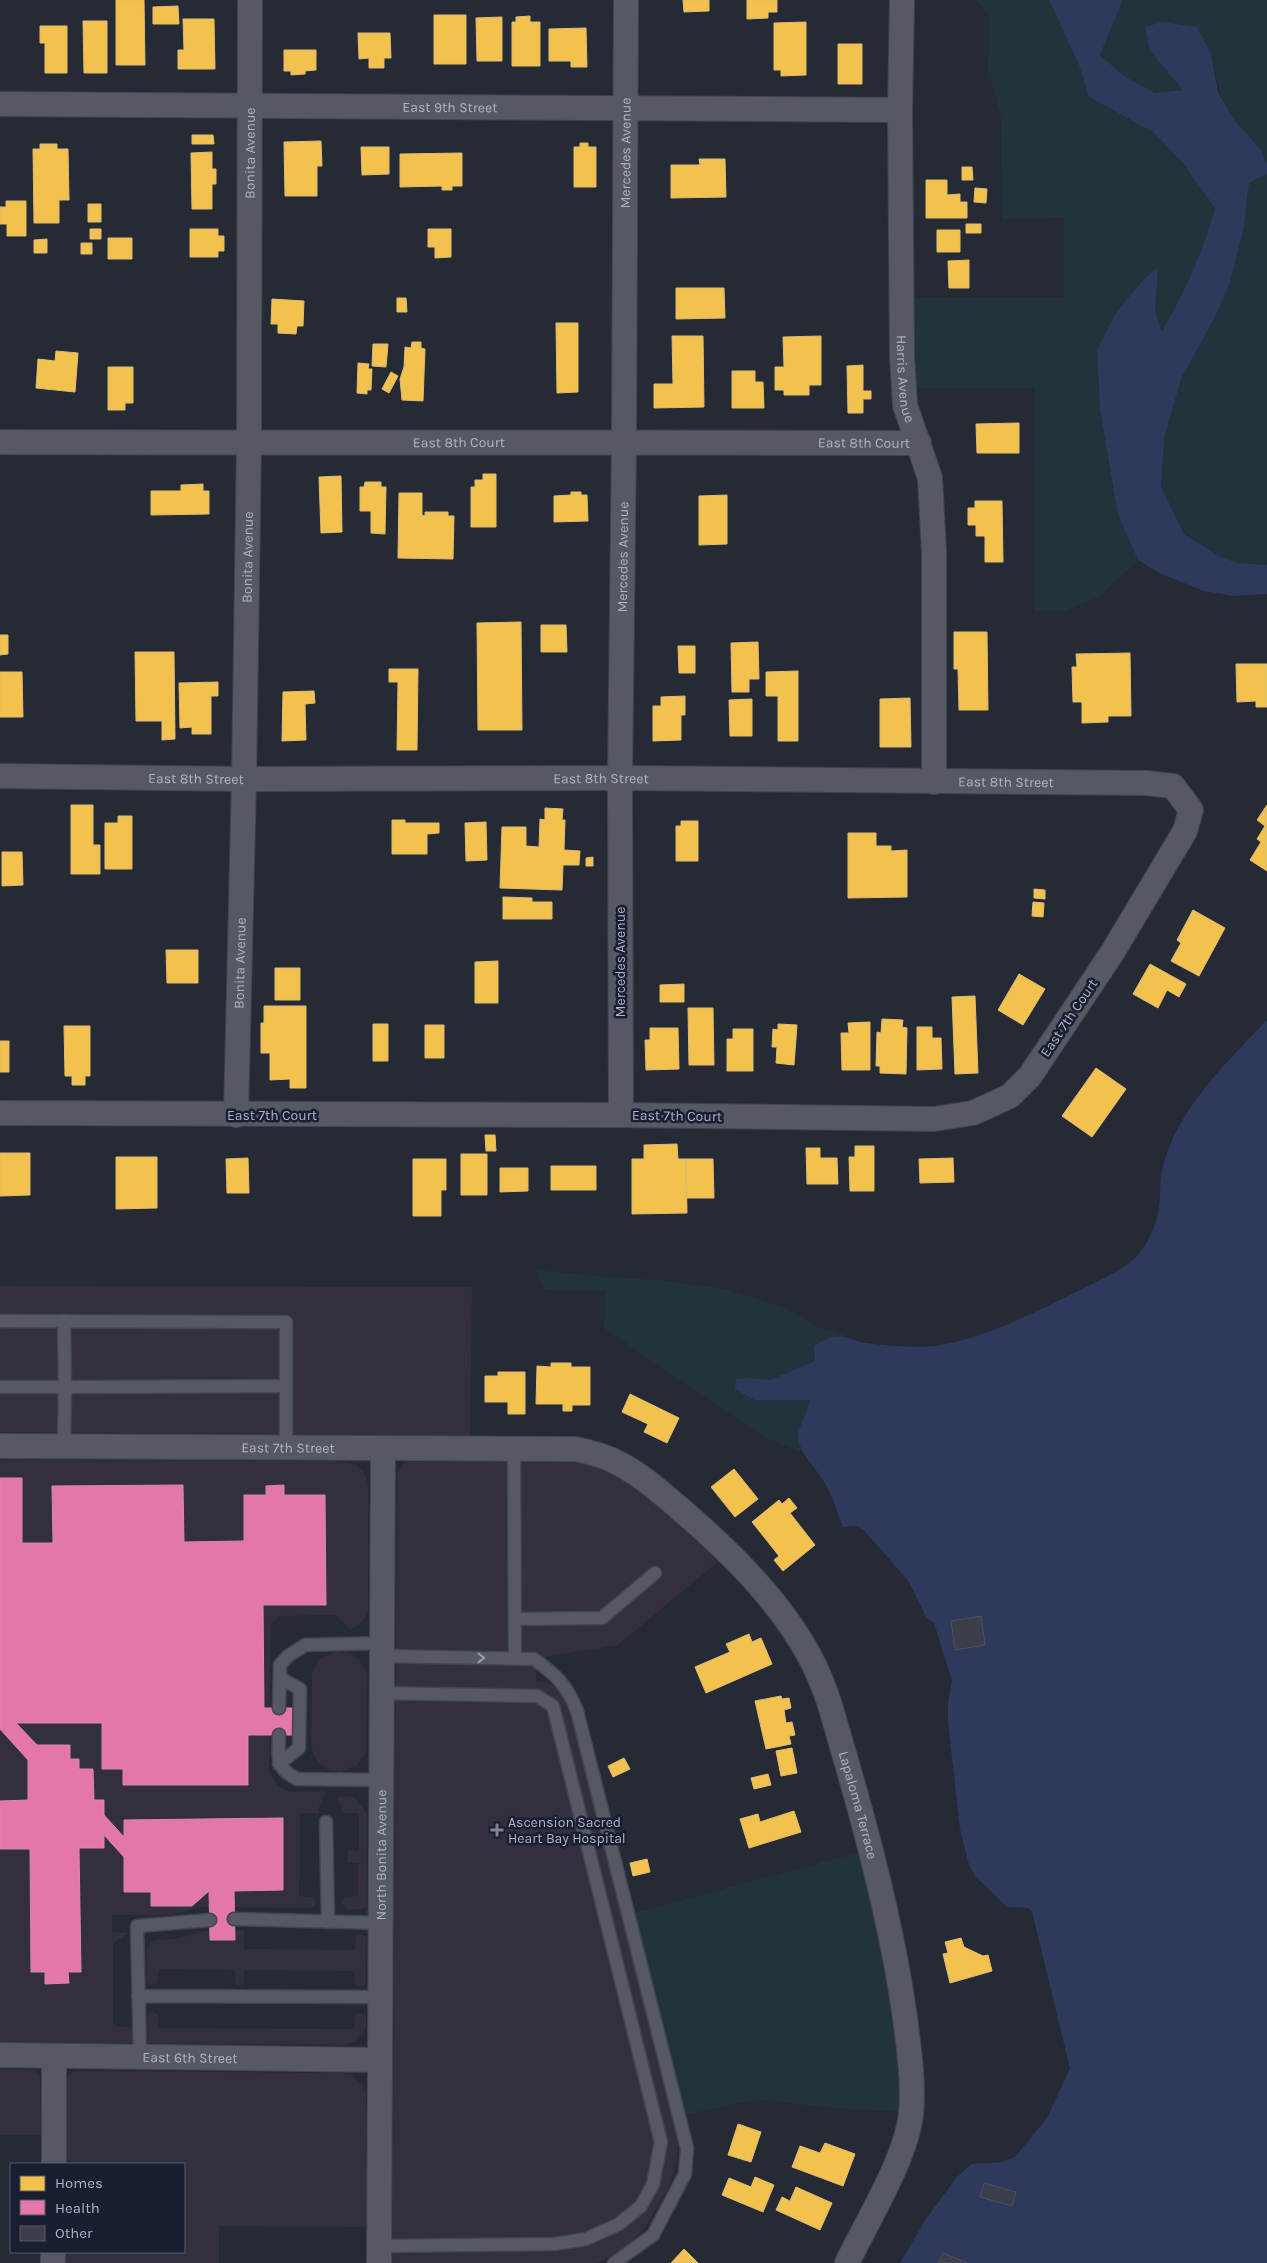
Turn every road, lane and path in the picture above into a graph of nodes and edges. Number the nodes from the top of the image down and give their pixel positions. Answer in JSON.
{"nodes":[{"id":1,"x":250,"y":0,"type":"edge"},
{"id":2,"x":626,"y":0,"type":"edge"},
{"id":3,"x":902,"y":0,"type":"edge"},
{"id":4,"x":0,"y":104,"type":"edge"},
{"id":5,"x":249,"y":107,"type":"junction"},
{"id":6,"x":624,"y":108,"type":"junction"},
{"id":7,"x":900,"y":110,"type":"junction"},
{"id":8,"x":624,"y":440,"type":"junction"},
{"id":9,"x":0,"y":442,"type":"edge"},
{"id":10,"x":249,"y":443,"type":"junction"},
{"id":11,"x":919,"y":443,"type":"junction"},
{"id":12,"x":0,"y":776,"type":"edge"},
{"id":13,"x":620,"y":778,"type":"junction"},
{"id":14,"x":244,"y":779,"type":"junction"},
{"id":15,"x":934,"y":782,"type":"junction"},
{"id":16,"x":1191,"y":810,"type":"joint"},
{"id":17,"x":0,"y":1113,"type":"edge"},
{"id":18,"x":236,"y":1115,"type":"junction"},
{"id":19,"x":621,"y":1115,"type":"junction"},
{"id":20,"x":0,"y":1321,"type":"edge"},
{"id":21,"x":64,"y":1321,"type":"junction"},
{"id":22,"x":286,"y":1386,"type":"junction"},
{"id":23,"x":0,"y":1387,"type":"edge"},
{"id":24,"x":65,"y":1387,"type":"junction"},
{"id":25,"x":0,"y":1446,"type":"edge"},
{"id":26,"x":64,"y":1446,"type":"junction"},
{"id":27,"x":286,"y":1447,"type":"junction"},
{"id":28,"x":383,"y":1448,"type":"junction"},
{"id":29,"x":514,"y":1448,"type":"junction"},
{"id":30,"x":575,"y":1450,"type":"joint"},
{"id":31,"x":655,"y":1573,"type":"dead end"},
{"id":32,"x":515,"y":1619,"type":"junction"},
{"id":33,"x":382,"y":1650,"type":"junction"},
{"id":34,"x":515,"y":1658,"type":"junction"},
{"id":35,"x":280,"y":1678,"type":"junction"},
{"id":36,"x":382,"y":1692,"type":"junction"},
{"id":37,"x":279,"y":1708,"type":"dead end"},
{"id":38,"x":279,"y":1735,"type":"dead end"},
{"id":39,"x":279,"y":1764,"type":"junction"},
{"id":40,"x":381,"y":1780,"type":"junction"},
{"id":41,"x":326,"y":1822,"type":"dead end"},
{"id":42,"x":234,"y":1919,"type":"dead end"},
{"id":43,"x":210,"y":1920,"type":"dead end"},
{"id":44,"x":328,"y":1922,"type":"junction"},
{"id":45,"x":381,"y":1923,"type":"junction"},
{"id":46,"x":138,"y":1996,"type":"junction"},
{"id":47,"x":380,"y":1997,"type":"junction"},
{"id":48,"x":0,"y":2055,"type":"edge"},
{"id":49,"x":54,"y":2056,"type":"junction"},
{"id":50,"x":140,"y":2057,"type":"junction"},
{"id":51,"x":380,"y":2060,"type":"junction"},
{"id":52,"x":54,"y":2163,"type":"edge"},
{"id":53,"x":379,"y":2255,"type":"edge"},
{"id":54,"x":614,"y":2263,"type":"edge"},
{"id":55,"x":847,"y":2263,"type":"edge"}],
"edges":[{"from":1,"to":5,"type":"street","name":"Bonita Avenue"},
{"from":2,"to":6,"type":"street","name":"Mercedes Avenue"},
{"from":3,"to":7,"type":"street","name":"Harris Avenue"},
{"from":4,"to":5,"type":"street","name":"East 9th Street"},
{"from":5,"to":6,"type":"street","name":"East 9th Street"},
{"from":5,"to":10,"type":"street","name":"Bonita Avenue"},
{"from":6,"to":7,"type":"street","name":"East 9th Street"},
{"from":6,"to":8,"type":"street","name":"Mercedes Avenue"},
{"from":7,"to":11,"type":"street","name":"Harris Avenue"},
{"from":8,"to":10,"type":"street","name":"East 8th Court"},
{"from":8,"to":11,"type":"street","name":"East 8th Court"},
{"from":8,"to":13,"type":"street","name":"Mercedes Avenue"},
{"from":9,"to":10,"type":"street","name":"East 8th Court"},
{"from":10,"to":14,"type":"street","name":"Bonita Avenue"},
{"from":11,"to":15,"type":"street","name":"Harris Avenue"},
{"from":12,"to":14,"type":"street","name":"East 8th Street"},
{"from":13,"to":14,"type":"street","name":"East 8th Street"},
{"from":13,"to":15,"type":"street","name":"East 8th Street"},
{"from":13,"to":19,"type":"street","name":"Mercedes Avenue"},
{"from":14,"to":18,"type":"street","name":"Bonita Avenue"},
{"from":15,"to":16,"type":"street","name":"East 8th Street"},
{"from":16,"to":19,"type":"street","name":"East 7th Court"},
{"from":17,"to":18,"type":"street","name":"East 7th Court"},
{"from":18,"to":19,"type":"street","name":"East 7th Court"},
{"from":20,"to":21,"type":"lane"},
{"from":21,"to":22,"type":"lane"},
{"from":21,"to":24,"type":"lane"},
{"from":22,"to":24,"type":"lane"},
{"from":22,"to":27,"type":"lane"},
{"from":23,"to":24,"type":"lane"},
{"from":24,"to":26,"type":"lane"},
{"from":25,"to":26,"type":"street","name":"East 7th Street"},
{"from":26,"to":27,"type":"street","name":"East 7th Street"},
{"from":27,"to":28,"type":"street","name":"East 7th Street"},
{"from":28,"to":29,"type":"street","name":"East 7th Street"},
{"from":28,"to":33,"type":"street","name":"North Bonita Avenue"},
{"from":29,"to":30,"type":"street","name":"East 7th Street"},
{"from":29,"to":32,"type":"lane"},
{"from":30,"to":55,"type":"street","name":"Lapaloma Terrace"},
{"from":31,"to":32,"type":"lane"},
{"from":32,"to":34,"type":"lane"},
{"from":33,"to":34,"type":"lane","one_way":true},
{"from":33,"to":35,"type":"lane"},
{"from":33,"to":36,"type":"street","name":"North Bonita Avenue"},
{"from":34,"to":54,"type":"lane"},
{"from":35,"to":37,"type":"lane"},
{"from":35,"to":39,"type":"lane"},
{"from":36,"to":40,"type":"street","name":"North Bonita Avenue"},
{"from":36,"to":53,"type":"lane"},
{"from":38,"to":39,"type":"lane"},
{"from":39,"to":40,"type":"lane"},
{"from":40,"to":45,"type":"street","name":"North Bonita Avenue"},
{"from":41,"to":44,"type":"lane"},
{"from":42,"to":44,"type":"lane"},
{"from":43,"to":46,"type":"lane"},
{"from":44,"to":45,"type":"lane"},
{"from":45,"to":47,"type":"street","name":"North Bonita Avenue"},
{"from":46,"to":47,"type":"lane"},
{"from":46,"to":50,"type":"lane"},
{"from":47,"to":51,"type":"street","name":"North Bonita Avenue"},
{"from":48,"to":49,"type":"street","name":"East 6th Street"},
{"from":49,"to":50,"type":"street","name":"East 6th Street"},
{"from":49,"to":52,"type":"street"},
{"from":50,"to":51,"type":"street","name":"East 6th Street"},
{"from":51,"to":53,"type":"street","name":"North Bonita Avenue"}]}
